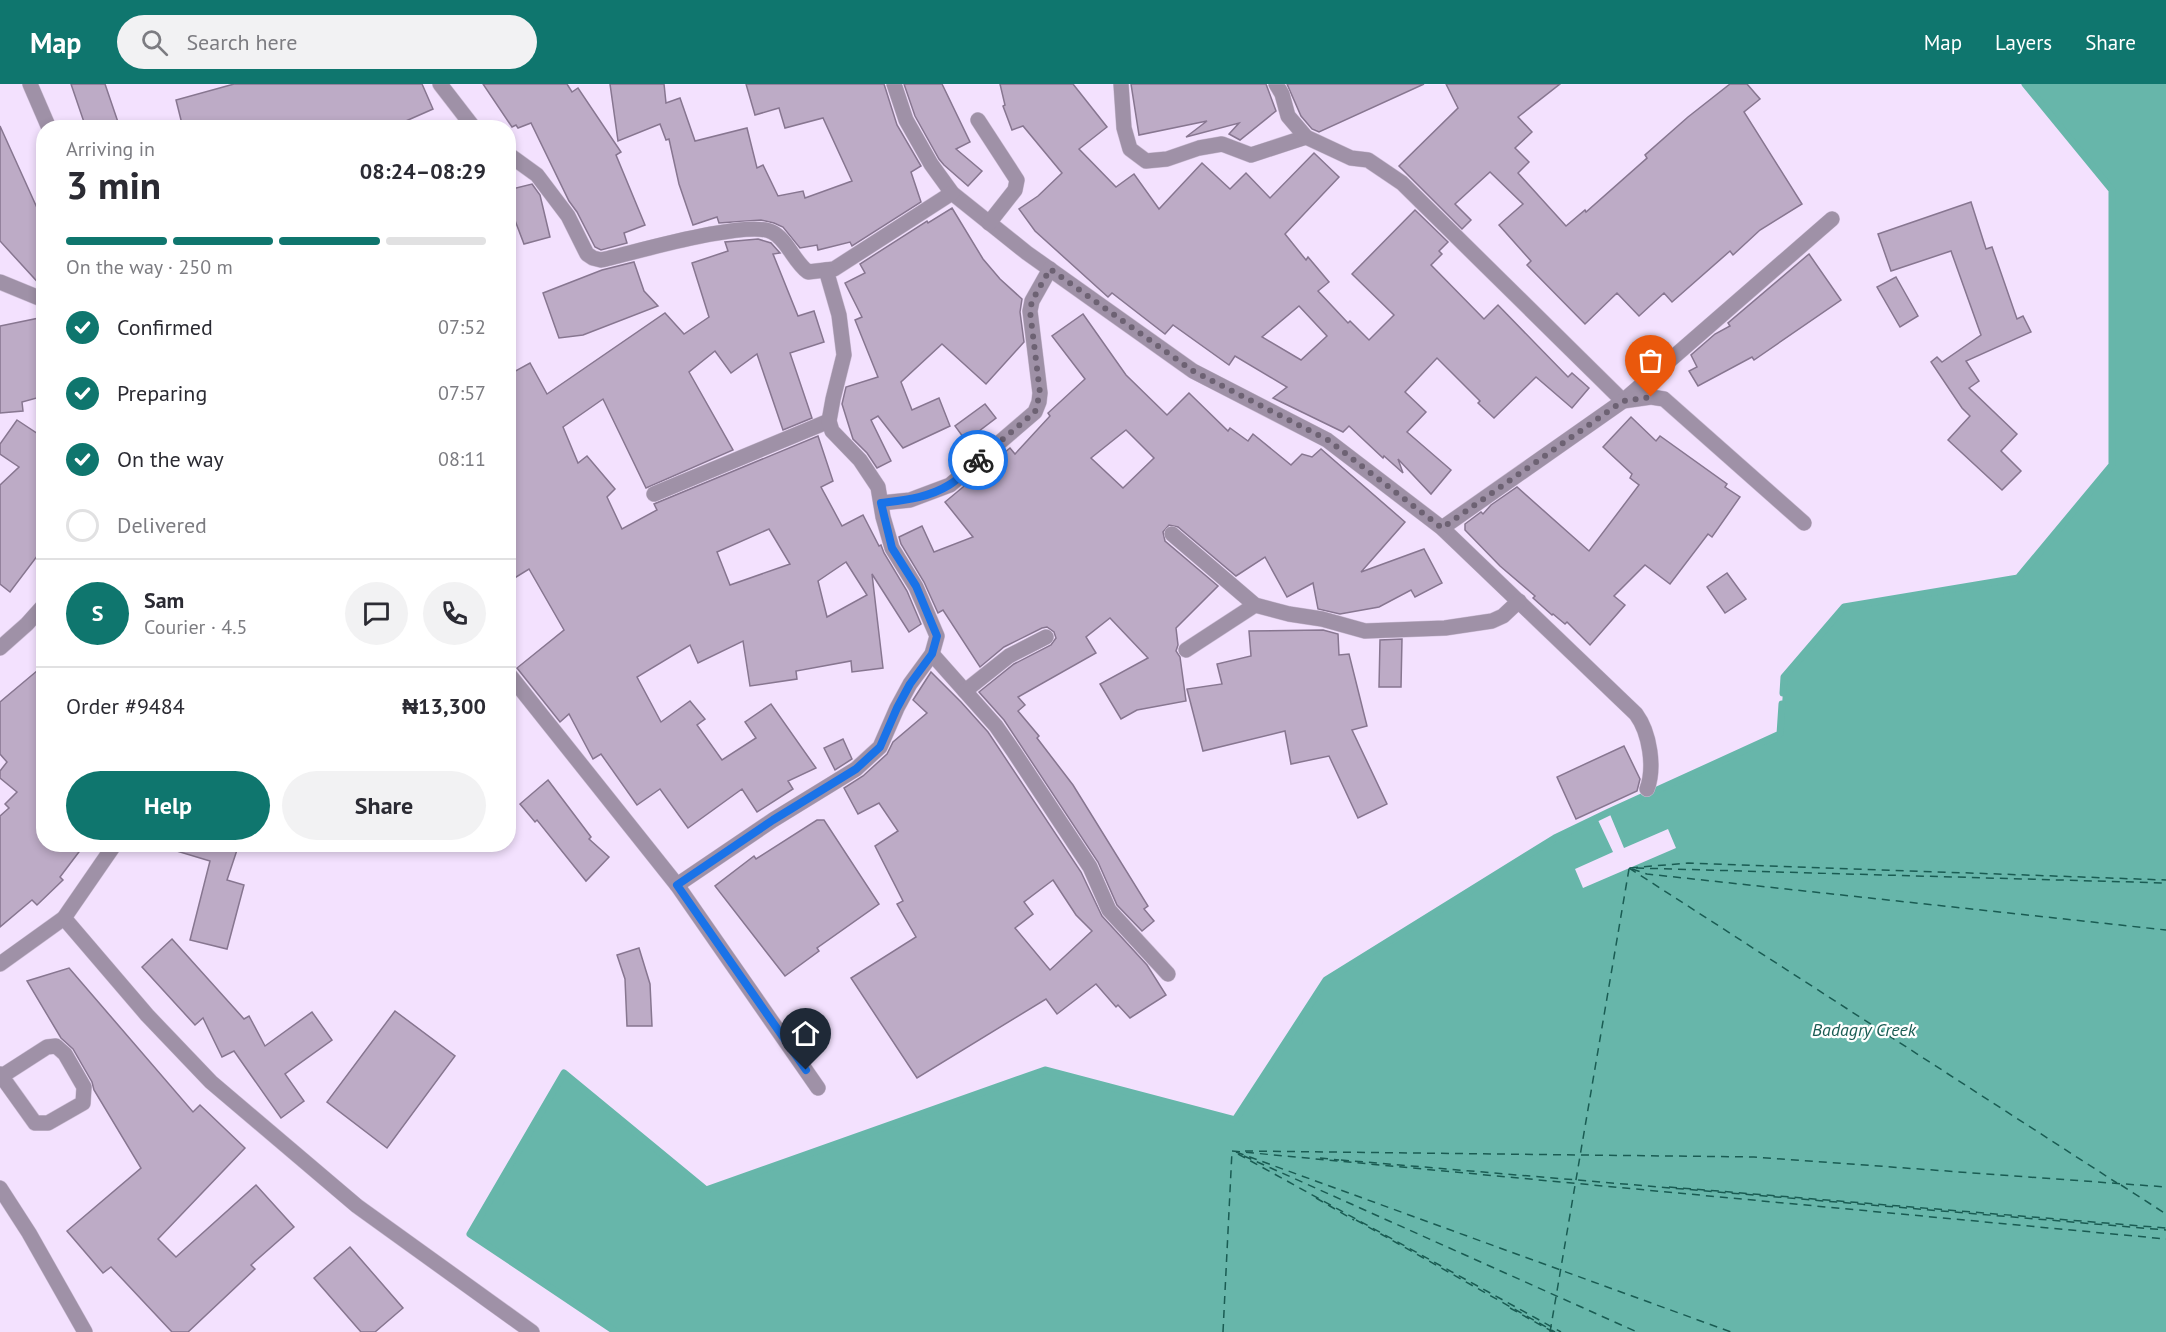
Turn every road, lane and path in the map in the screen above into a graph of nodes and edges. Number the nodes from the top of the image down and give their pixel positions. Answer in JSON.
{"nodes":[{"id":1,"x":30,"y":84,"type":"edge"},
{"id":2,"x":440,"y":84,"type":"edge"},
{"id":3,"x":894,"y":84,"type":"edge"},
{"id":4,"x":1121,"y":84,"type":"edge"},
{"id":5,"x":1276,"y":84,"type":"edge"},
{"id":6,"x":46,"y":120,"type":"edge"},
{"id":7,"x":468,"y":120,"type":"edge"},
{"id":8,"x":978,"y":120,"type":"dead end"},
{"id":9,"x":1306,"y":138,"type":"junction"},
{"id":10,"x":516,"y":160,"type":"edge"},
{"id":11,"x":952,"y":193,"type":"junction"},
{"id":12,"x":1832,"y":219,"type":"dead end"},
{"id":13,"x":989,"y":223,"type":"junction"},
{"id":14,"x":1050,"y":269,"type":"junction"},
{"id":15,"x":825,"y":270,"type":"junction"},
{"id":16,"x":0,"y":282,"type":"edge"},
{"id":17,"x":36,"y":297,"type":"edge"},
{"id":18,"x":1623,"y":401,"type":"junction"},
{"id":19,"x":830,"y":421,"type":"junction"},
{"id":20,"x":654,"y":494,"type":"dead end"},
{"id":21,"x":881,"y":503,"type":"junction"},
{"id":22,"x":1804,"y":523,"type":"dead end"},
{"id":23,"x":1442,"y":528,"type":"junction"},
{"id":24,"x":1172,"y":534,"type":"dead end"},
{"id":25,"x":1519,"y":601,"type":"junction"},
{"id":26,"x":1255,"y":605,"type":"junction"},
{"id":27,"x":36,"y":614,"type":"edge"},
{"id":28,"x":1046,"y":637,"type":"dead end"},
{"id":29,"x":0,"y":648,"type":"edge"},
{"id":30,"x":1185,"y":650,"type":"dead end"},
{"id":31,"x":932,"y":654,"type":"junction"},
{"id":32,"x":516,"y":683,"type":"edge"},
{"id":33,"x":965,"y":691,"type":"junction"},
{"id":34,"x":1647,"y":789,"type":"dead end"},
{"id":35,"x":109,"y":852,"type":"edge"},
{"id":36,"x":677,"y":885,"type":"junction"},
{"id":37,"x":64,"y":918,"type":"junction"},
{"id":38,"x":0,"y":964,"type":"edge"},
{"id":39,"x":1168,"y":974,"type":"dead end"},
{"id":40,"x":1,"y":1075,"type":"edge"},
{"id":41,"x":819,"y":1088,"type":"dead end"},
{"id":42,"x":0,"y":1188,"type":"edge"},
{"id":43,"x":84,"y":1332,"type":"edge"},
{"id":44,"x":532,"y":1332,"type":"edge"}],
"edges":[{"from":1,"to":6,"type":"street"},
{"from":2,"to":7,"type":"street"},
{"from":3,"to":11,"type":"street"},
{"from":4,"to":9,"type":"street"},
{"from":5,"to":9,"type":"street"},
{"from":8,"to":13,"type":"street"},
{"from":9,"to":18,"type":"street"},
{"from":10,"to":15,"type":"street"},
{"from":11,"to":13,"type":"street"},
{"from":11,"to":15,"type":"street"},
{"from":12,"to":18,"type":"street"},
{"from":13,"to":14,"type":"street"},
{"from":14,"to":21,"type":"street"},
{"from":14,"to":23,"type":"street"},
{"from":15,"to":19,"type":"street"},
{"from":16,"to":17,"type":"street"},
{"from":18,"to":22,"type":"street"},
{"from":18,"to":23,"type":"street"},
{"from":19,"to":20,"type":"street"},
{"from":19,"to":21,"type":"street"},
{"from":21,"to":31,"type":"street"},
{"from":23,"to":25,"type":"street"},
{"from":24,"to":26,"type":"street"},
{"from":25,"to":26,"type":"street"},
{"from":25,"to":34,"type":"street"},
{"from":26,"to":30,"type":"street"},
{"from":27,"to":29,"type":"street"},
{"from":28,"to":33,"type":"street"},
{"from":31,"to":33,"type":"street"},
{"from":31,"to":36,"type":"street"},
{"from":32,"to":36,"type":"street"},
{"from":33,"to":39,"type":"street"},
{"from":35,"to":37,"type":"street"},
{"from":36,"to":41,"type":"street"},
{"from":37,"to":38,"type":"street"},
{"from":37,"to":44,"type":"street"},
{"from":40,"to":40,"type":"street"},
{"from":42,"to":43,"type":"street"}]}
